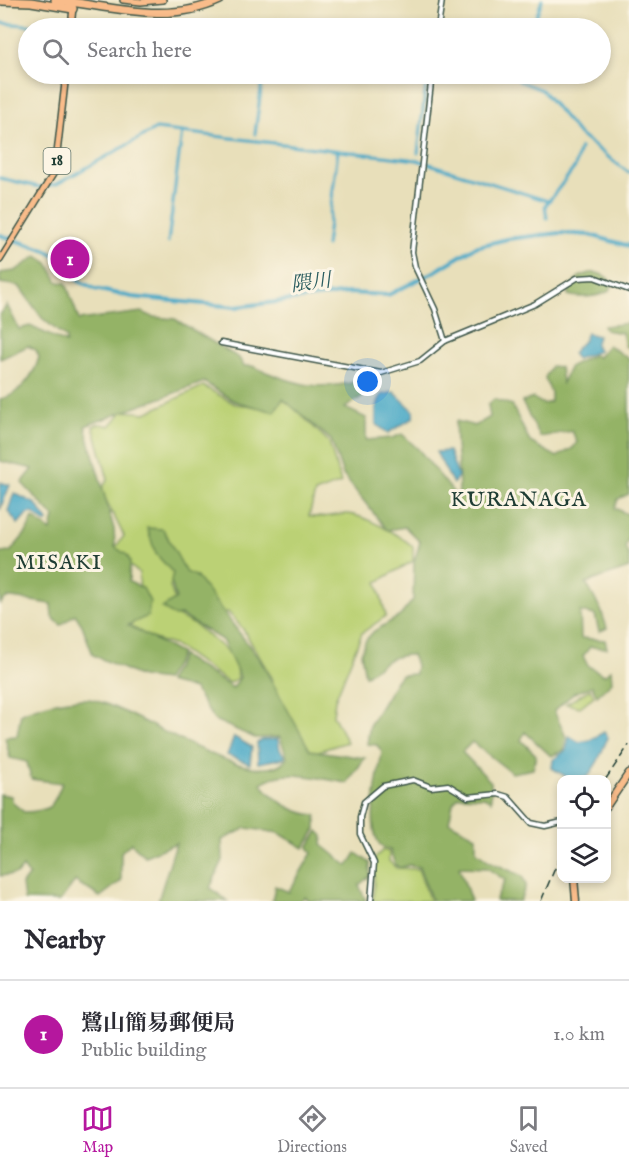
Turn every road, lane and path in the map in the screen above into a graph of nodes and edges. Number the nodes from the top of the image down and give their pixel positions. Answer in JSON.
{"nodes":[{"id":1,"x":55,"y":0,"type":"edge"},
{"id":2,"x":123,"y":0,"type":"edge"},
{"id":3,"x":163,"y":0,"type":"edge"},
{"id":4,"x":215,"y":0,"type":"edge"},
{"id":5,"x":220,"y":0,"type":"edge"},
{"id":6,"x":442,"y":0,"type":"edge"},
{"id":7,"x":0,"y":1,"type":"edge"},
{"id":8,"x":73,"y":6,"type":"junction"},
{"id":9,"x":133,"y":11,"type":"junction"},
{"id":10,"x":72,"y":18,"type":"edge"},
{"id":11,"x":439,"y":18,"type":"edge"},
{"id":12,"x":65,"y":84,"type":"edge"},
{"id":13,"x":431,"y":84,"type":"edge"},
{"id":14,"x":0,"y":261,"type":"edge"},
{"id":15,"x":629,"y":290,"type":"edge"},
{"id":16,"x":445,"y":341,"type":"junction"},
{"id":17,"x":221,"y":343,"type":"dead end"},
{"id":18,"x":629,"y":773,"type":"edge"},
{"id":19,"x":611,"y":800,"type":"edge"},
{"id":20,"x":557,"y":823,"type":"edge"},
{"id":21,"x":574,"y":883,"type":"edge"},
{"id":22,"x":370,"y":901,"type":"edge"},
{"id":23,"x":576,"y":901,"type":"edge"}],
"edges":[{"from":1,"to":8,"type":"highway"},
{"from":2,"to":3,"type":"main road"},
{"from":4,"to":9,"type":"highway"},
{"from":5,"to":9,"type":"highway"},
{"from":6,"to":11,"type":"street"},
{"from":7,"to":8,"type":"highway"},
{"from":8,"to":9,"type":"highway"},
{"from":8,"to":10,"type":"main road"},
{"from":12,"to":14,"type":"main road","number":"18"},
{"from":13,"to":16,"type":"street"},
{"from":15,"to":16,"type":"street"},
{"from":16,"to":17,"type":"street"},
{"from":18,"to":19,"type":"highway"},
{"from":20,"to":22,"type":"street"},
{"from":21,"to":23,"type":"highway"}]}
